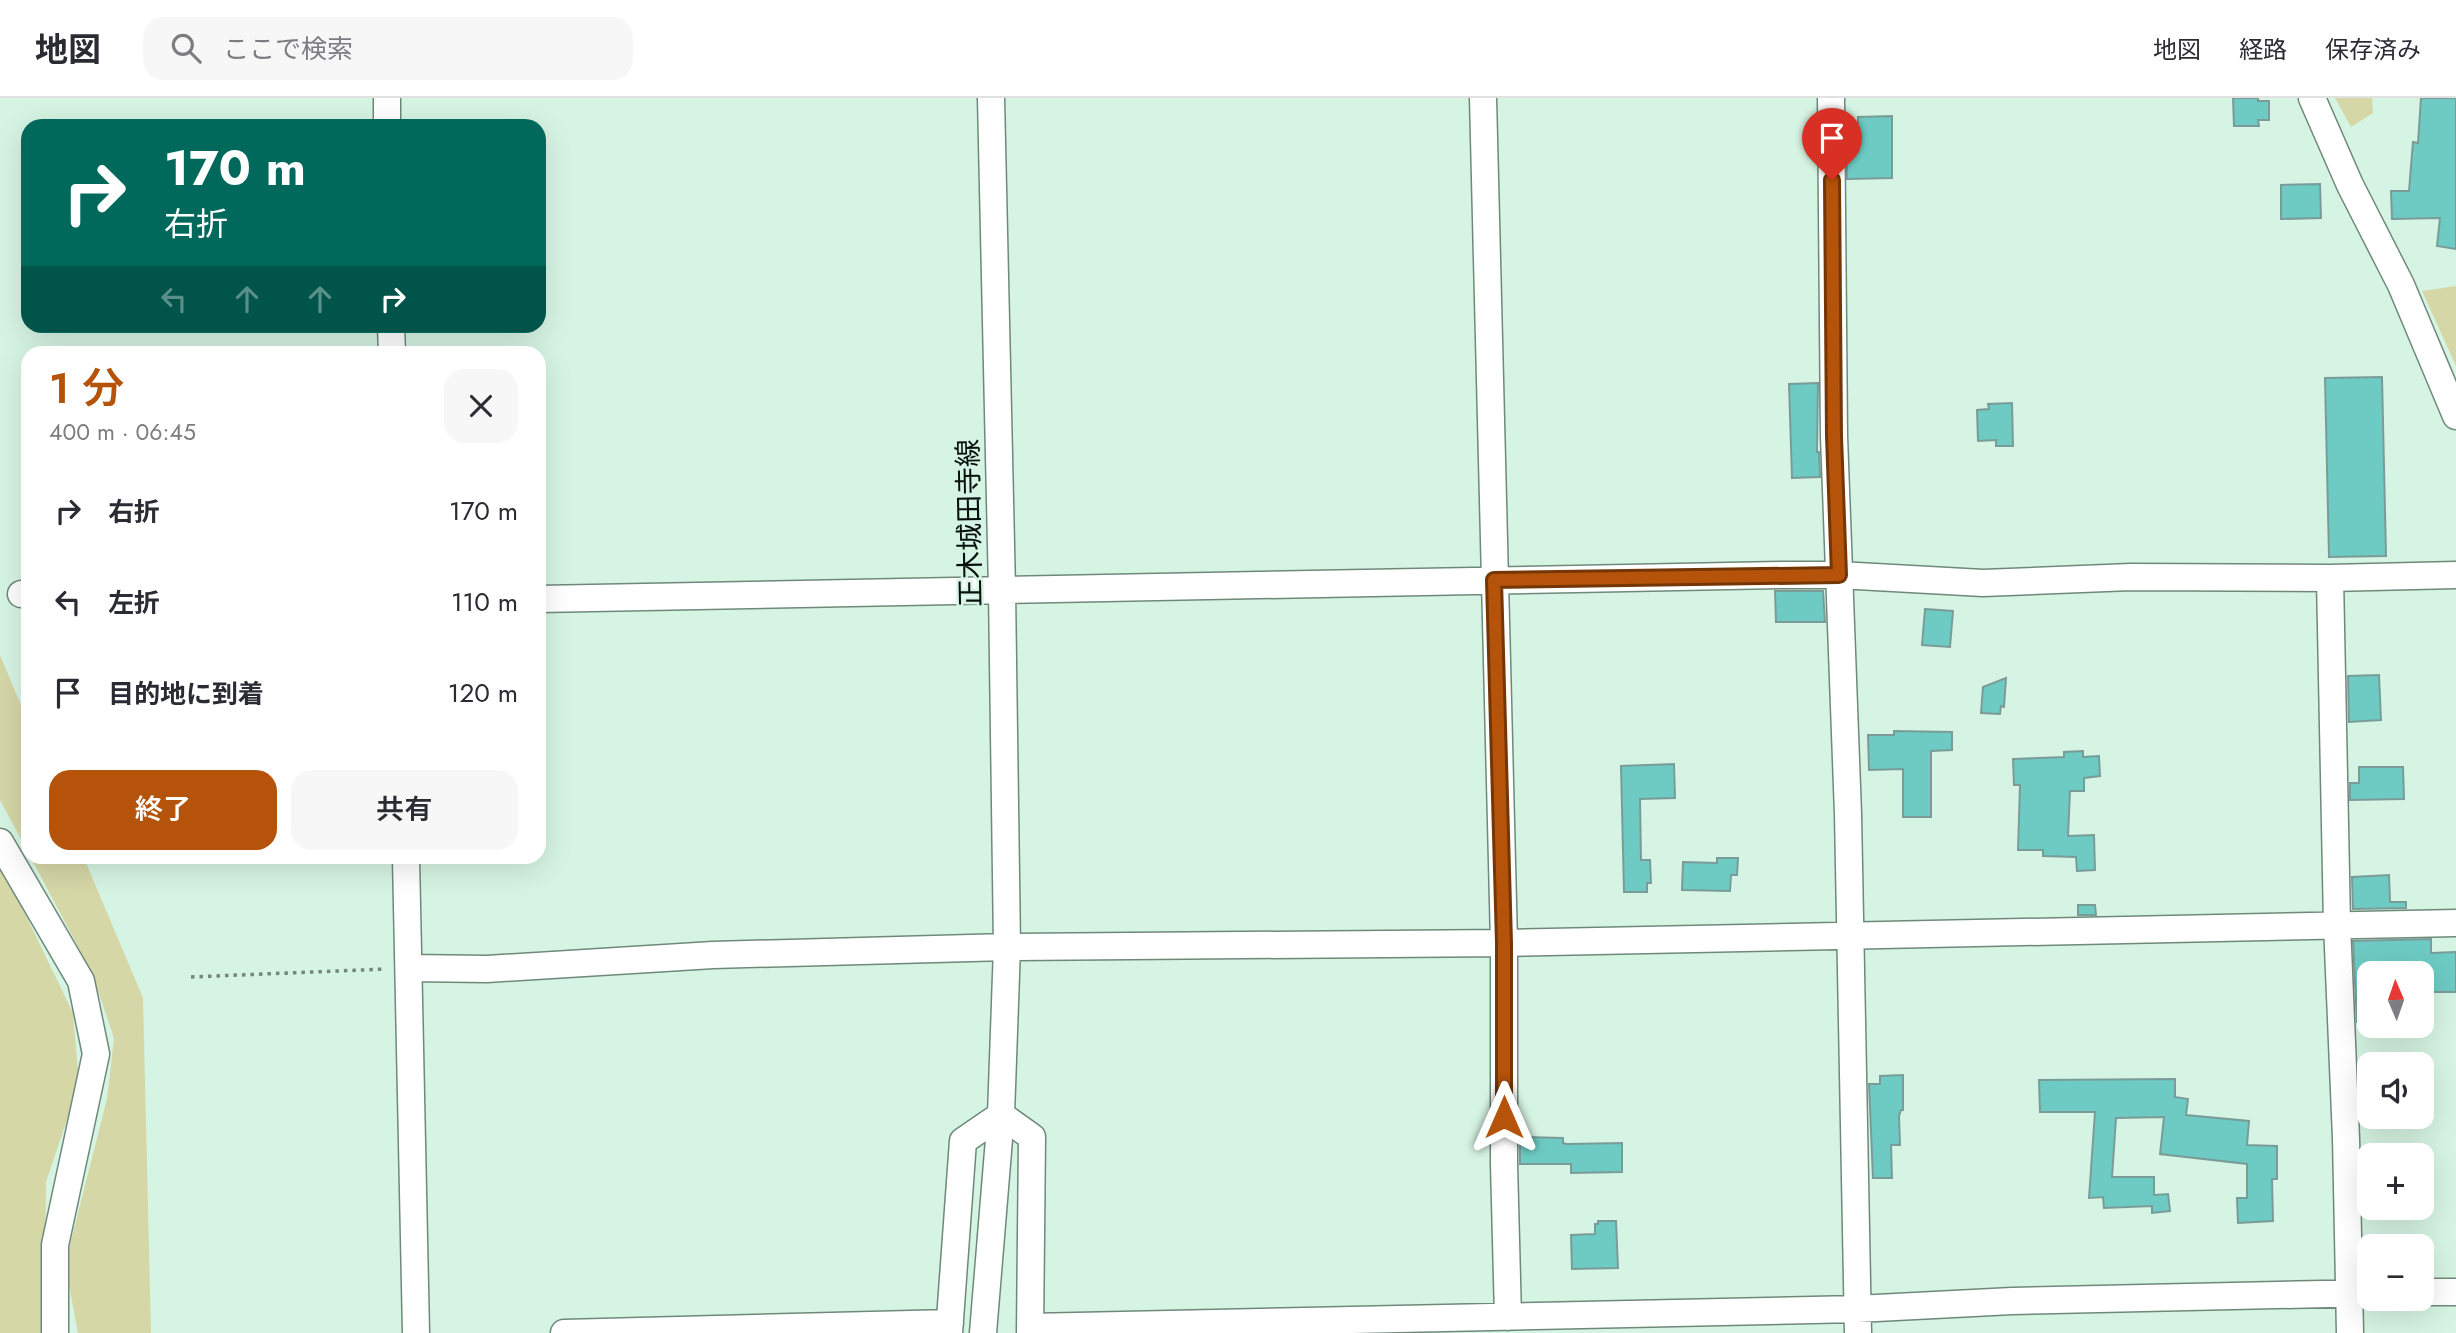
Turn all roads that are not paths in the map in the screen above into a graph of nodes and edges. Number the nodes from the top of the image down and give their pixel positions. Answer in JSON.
{"nodes":[{"id":1,"x":387,"y":98,"type":"edge"},
{"id":2,"x":991,"y":98,"type":"edge"},
{"id":3,"x":1482,"y":98,"type":"edge"},
{"id":4,"x":1831,"y":98,"type":"edge"},
{"id":5,"x":2312,"y":98,"type":"edge"},
{"id":6,"x":387,"y":119,"type":"edge"},
{"id":7,"x":2456,"y":416,"type":"edge"},
{"id":8,"x":1839,"y":575,"type":"junction"},
{"id":9,"x":2456,"y":575,"type":"edge"},
{"id":10,"x":2330,"y":578,"type":"junction"},
{"id":11,"x":1494,"y":580,"type":"junction"},
{"id":12,"x":1002,"y":590,"type":"junction"},
{"id":13,"x":546,"y":599,"type":"edge"},
{"id":14,"x":0,"y":842,"type":"edge"},
{"id":15,"x":406,"y":864,"type":"edge"},
{"id":16,"x":2456,"y":923,"type":"edge"},
{"id":17,"x":2337,"y":924,"type":"junction"},
{"id":18,"x":1851,"y":936,"type":"junction"},
{"id":19,"x":1504,"y":943,"type":"junction"},
{"id":20,"x":1007,"y":947,"type":"junction"},
{"id":21,"x":410,"y":968,"type":"junction"},
{"id":22,"x":1001,"y":1115,"type":"junction"},
{"id":23,"x":2357,"y":1269,"type":"edge"},
{"id":24,"x":2434,"y":1292,"type":"edge"},
{"id":25,"x":2456,"y":1292,"type":"edge"},
{"id":26,"x":2357,"y":1293,"type":"edge"},
{"id":27,"x":2357,"y":1302,"type":"edge"},
{"id":28,"x":1508,"y":1317,"type":"junction"},
{"id":29,"x":1858,"y":1321,"type":"edge"},
{"id":30,"x":949,"y":1328,"type":"edge"},
{"id":31,"x":1030,"y":1330,"type":"edge"},
{"id":32,"x":55,"y":1333,"type":"edge"},
{"id":33,"x":416,"y":1333,"type":"edge"},
{"id":34,"x":564,"y":1333,"type":"edge"},
{"id":35,"x":983,"y":1333,"type":"edge"},
{"id":36,"x":2350,"y":1333,"type":"edge"}],
"edges":[{"from":1,"to":6,"type":"street"},
{"from":2,"to":12,"type":"street","name":"正木城田寺線"},
{"from":3,"to":11,"type":"street"},
{"from":4,"to":8,"type":"street"},
{"from":5,"to":7,"type":"street"},
{"from":8,"to":10,"type":"street"},
{"from":8,"to":11,"type":"street"},
{"from":8,"to":18,"type":"street"},
{"from":9,"to":10,"type":"street"},
{"from":10,"to":17,"type":"street"},
{"from":11,"to":12,"type":"street"},
{"from":11,"to":19,"type":"street"},
{"from":12,"to":13,"type":"street"},
{"from":12,"to":20,"type":"street","name":"正木城田寺線"},
{"from":14,"to":32,"type":"street"},
{"from":15,"to":21,"type":"street"},
{"from":16,"to":17,"type":"street"},
{"from":17,"to":18,"type":"street"},
{"from":17,"to":23,"type":"street"},
{"from":18,"to":19,"type":"street"},
{"from":18,"to":29,"type":"street"},
{"from":19,"to":20,"type":"street"},
{"from":19,"to":28,"type":"street"},
{"from":20,"to":21,"type":"street"},
{"from":20,"to":22,"type":"street","name":"正木城田寺線"},
{"from":21,"to":33,"type":"street"},
{"from":22,"to":30,"type":"street"},
{"from":22,"to":31,"type":"street"},
{"from":22,"to":35,"type":"street","name":"正木城田寺線"},
{"from":24,"to":25,"type":"street"},
{"from":26,"to":29,"type":"street"},
{"from":27,"to":36,"type":"street"},
{"from":28,"to":29,"type":"street"},
{"from":28,"to":31,"type":"street"},
{"from":30,"to":34,"type":"street"}]}
